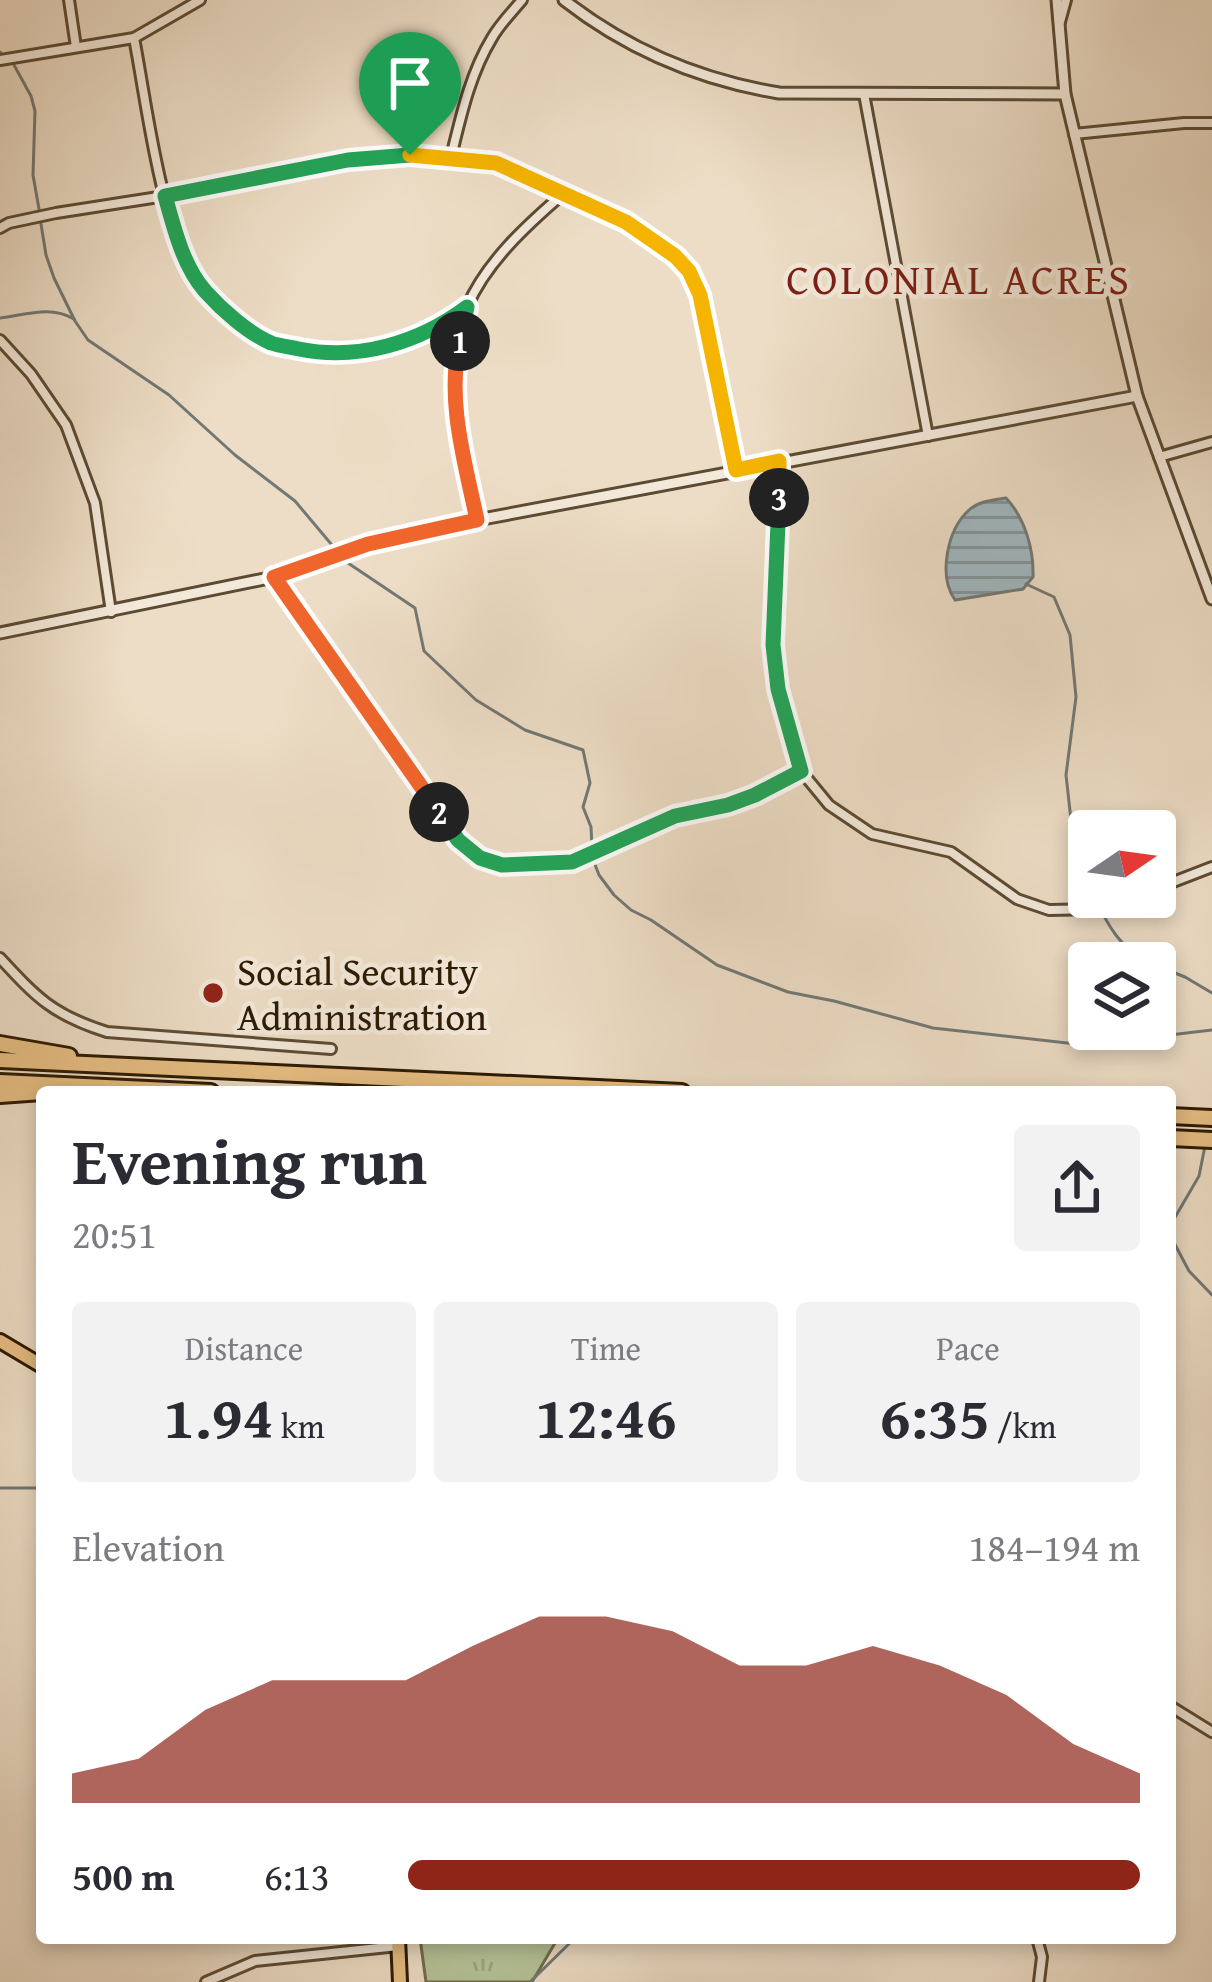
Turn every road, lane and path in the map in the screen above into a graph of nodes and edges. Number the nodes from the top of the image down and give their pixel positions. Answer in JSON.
{"nodes":[{"id":1,"x":68,"y":0,"type":"edge"},
{"id":2,"x":200,"y":0,"type":"edge"},
{"id":3,"x":522,"y":0,"type":"edge"},
{"id":4,"x":564,"y":0,"type":"edge"},
{"id":5,"x":1061,"y":0,"type":"edge"},
{"id":6,"x":134,"y":38,"type":"junction"},
{"id":7,"x":76,"y":47,"type":"junction"},
{"id":8,"x":0,"y":60,"type":"edge"},
{"id":9,"x":864,"y":94,"type":"junction"},
{"id":10,"x":1064,"y":94,"type":"junction"},
{"id":11,"x":1212,"y":123,"type":"edge"},
{"id":12,"x":1074,"y":134,"type":"junction"},
{"id":13,"x":451,"y":157,"type":"junction"},
{"id":14,"x":564,"y":193,"type":"junction"},
{"id":15,"x":165,"y":196,"type":"junction"},
{"id":16,"x":0,"y":228,"type":"edge"},
{"id":17,"x":467,"y":307,"type":"junction"},
{"id":18,"x":0,"y":340,"type":"edge"},
{"id":19,"x":1137,"y":396,"type":"junction"},
{"id":20,"x":928,"y":436,"type":"junction"},
{"id":21,"x":1212,"y":442,"type":"edge"},
{"id":22,"x":1158,"y":458,"type":"junction"},
{"id":23,"x":779,"y":461,"type":"junction"},
{"id":24,"x":736,"y":470,"type":"junction"},
{"id":25,"x":477,"y":520,"type":"junction"},
{"id":26,"x":274,"y":577,"type":"junction"},
{"id":27,"x":1212,"y":599,"type":"edge"},
{"id":28,"x":111,"y":612,"type":"junction"},
{"id":29,"x":0,"y":633,"type":"edge"},
{"id":30,"x":801,"y":771,"type":"junction"},
{"id":31,"x":1212,"y":867,"type":"edge"},
{"id":32,"x":1176,"y":882,"type":"edge"},
{"id":33,"x":1068,"y":910,"type":"edge"},
{"id":34,"x":0,"y":958,"type":"edge"},
{"id":35,"x":0,"y":1044,"type":"edge"},
{"id":36,"x":331,"y":1049,"type":"dead end"},
{"id":37,"x":0,"y":1060,"type":"edge"},
{"id":38,"x":140,"y":1067,"type":"junction"},
{"id":39,"x":0,"y":1082,"type":"edge"},
{"id":40,"x":73,"y":1086,"type":"edge"},
{"id":41,"x":552,"y":1086,"type":"edge"},
{"id":42,"x":36,"y":1092,"type":"edge"},
{"id":43,"x":0,"y":1094,"type":"edge"},
{"id":44,"x":1176,"y":1116,"type":"edge"},
{"id":45,"x":1212,"y":1118,"type":"edge"},
{"id":46,"x":1176,"y":1138,"type":"edge"},
{"id":47,"x":1212,"y":1140,"type":"edge"},
{"id":48,"x":0,"y":1341,"type":"edge"},
{"id":49,"x":36,"y":1362,"type":"edge"},
{"id":50,"x":1176,"y":1710,"type":"edge"},
{"id":51,"x":1212,"y":1732,"type":"edge"},
{"id":52,"x":384,"y":1944,"type":"edge"},
{"id":53,"x":399,"y":1944,"type":"edge"},
{"id":54,"x":1038,"y":1944,"type":"edge"},
{"id":55,"x":206,"y":1982,"type":"edge"},
{"id":56,"x":400,"y":1982,"type":"edge"},
{"id":57,"x":1039,"y":1982,"type":"edge"}],
"edges":[{"from":1,"to":7,"type":"street"},
{"from":2,"to":6,"type":"street"},
{"from":3,"to":13,"type":"street"},
{"from":4,"to":9,"type":"street"},
{"from":5,"to":10,"type":"street"},
{"from":6,"to":7,"type":"street"},
{"from":6,"to":15,"type":"street"},
{"from":7,"to":8,"type":"street"},
{"from":9,"to":10,"type":"street"},
{"from":9,"to":20,"type":"street"},
{"from":10,"to":12,"type":"street"},
{"from":11,"to":12,"type":"street"},
{"from":12,"to":19,"type":"street"},
{"from":13,"to":14,"type":"street"},
{"from":13,"to":15,"type":"street"},
{"from":14,"to":17,"type":"street"},
{"from":14,"to":24,"type":"street"},
{"from":15,"to":16,"type":"street"},
{"from":15,"to":17,"type":"street"},
{"from":17,"to":25,"type":"street"},
{"from":18,"to":28,"type":"street"},
{"from":19,"to":20,"type":"street"},
{"from":19,"to":22,"type":"street"},
{"from":20,"to":23,"type":"street"},
{"from":21,"to":22,"type":"street"},
{"from":22,"to":27,"type":"street"},
{"from":23,"to":24,"type":"street"},
{"from":23,"to":30,"type":"street"},
{"from":24,"to":25,"type":"street"},
{"from":25,"to":26,"type":"street"},
{"from":26,"to":28,"type":"street"},
{"from":26,"to":30,"type":"street"},
{"from":28,"to":29,"type":"street"},
{"from":30,"to":33,"type":"street"},
{"from":31,"to":32,"type":"street"},
{"from":34,"to":36,"type":"street"},
{"from":35,"to":38,"type":"highway"},
{"from":37,"to":38,"type":"highway"},
{"from":38,"to":41,"type":"highway"},
{"from":39,"to":40,"type":"highway"},
{"from":42,"to":43,"type":"highway"},
{"from":44,"to":45,"type":"highway"},
{"from":46,"to":47,"type":"highway"},
{"from":48,"to":49,"type":"main road"},
{"from":50,"to":51,"type":"street"},
{"from":52,"to":55,"type":"street"},
{"from":53,"to":56,"type":"main road"},
{"from":54,"to":57,"type":"street"}]}
